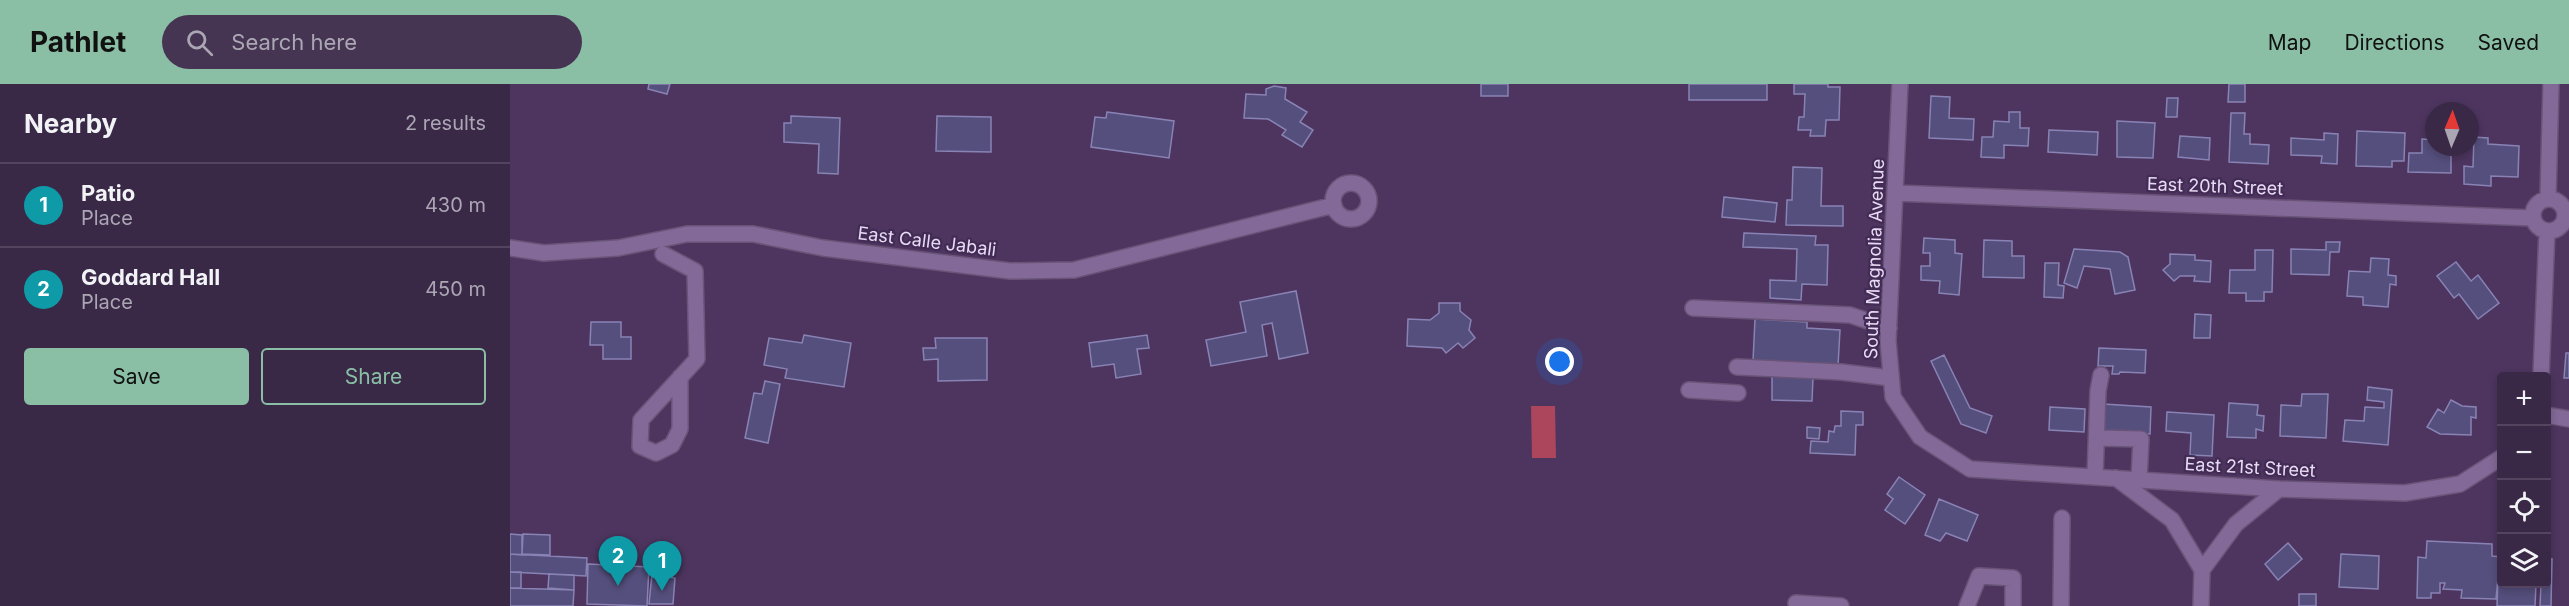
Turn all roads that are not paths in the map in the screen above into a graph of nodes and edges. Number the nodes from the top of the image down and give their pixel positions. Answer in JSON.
{"nodes":[{"id":1,"x":1900,"y":84,"type":"edge"},
{"id":2,"x":2551,"y":84,"type":"edge"},
{"id":3,"x":1895,"y":193,"type":"junction"},
{"id":4,"x":2548,"y":198,"type":"junction"},
{"id":5,"x":1334,"y":205,"type":"dead end"},
{"id":6,"x":2533,"y":218,"type":"junction"},
{"id":7,"x":2567,"y":218,"type":"edge"},
{"id":8,"x":2547,"y":231,"type":"junction"},
{"id":9,"x":510,"y":248,"type":"edge"},
{"id":10,"x":663,"y":254,"type":"dead end"},
{"id":11,"x":1693,"y":308,"type":"dead end"},
{"id":12,"x":1888,"y":328,"type":"junction"},
{"id":13,"x":1737,"y":367,"type":"dead end"},
{"id":14,"x":2541,"y":372,"type":"edge"},
{"id":15,"x":2101,"y":375,"type":"dead end"},
{"id":16,"x":680,"y":377,"type":"junction"},
{"id":17,"x":1891,"y":378,"type":"junction"},
{"id":18,"x":1689,"y":390,"type":"dead end"},
{"id":19,"x":1738,"y":393,"type":"dead end"},
{"id":20,"x":2551,"y":416,"type":"edge"},
{"id":21,"x":2569,"y":419,"type":"edge"},
{"id":22,"x":2097,"y":438,"type":"junction"},
{"id":23,"x":2497,"y":460,"type":"edge"},
{"id":24,"x":2095,"y":477,"type":"junction"},
{"id":25,"x":2116,"y":478,"type":"junction"},
{"id":26,"x":2139,"y":480,"type":"junction"},
{"id":27,"x":2279,"y":489,"type":"junction"},
{"id":28,"x":2062,"y":518,"type":"dead end"},
{"id":29,"x":2202,"y":570,"type":"junction"},
{"id":30,"x":1796,"y":603,"type":"dead end"},
{"id":31,"x":1841,"y":606,"type":"edge"},
{"id":32,"x":1967,"y":606,"type":"edge"},
{"id":33,"x":2013,"y":606,"type":"edge"},
{"id":34,"x":2061,"y":606,"type":"edge"},
{"id":35,"x":2201,"y":606,"type":"edge"}],
"edges":[{"from":1,"to":3,"type":"street","name":"South Magnolia Avenue"},
{"from":2,"to":4,"type":"street"},
{"from":3,"to":6,"type":"street","name":"East 20th Street"},
{"from":3,"to":12,"type":"street","name":"South Magnolia Avenue"},
{"from":4,"to":6,"type":"street"},
{"from":4,"to":7,"type":"street"},
{"from":5,"to":9,"type":"street","name":"East Calle Jabali"},
{"from":6,"to":8,"type":"street"},
{"from":7,"to":8,"type":"street"},
{"from":8,"to":14,"type":"street"},
{"from":10,"to":16,"type":"street"},
{"from":11,"to":12,"type":"street"},
{"from":12,"to":17,"type":"street","name":"South Magnolia Avenue"},
{"from":13,"to":17,"type":"street"},
{"from":15,"to":22,"type":"street"},
{"from":16,"to":16,"type":"street"},
{"from":17,"to":24,"type":"street","name":"South Magnolia Avenue"},
{"from":18,"to":19,"type":"street"},
{"from":20,"to":21,"type":"street"},
{"from":22,"to":24,"type":"street"},
{"from":22,"to":26,"type":"street"},
{"from":23,"to":27,"type":"street","name":"East 21st Street"},
{"from":24,"to":25,"type":"street","name":"South Magnolia Avenue"},
{"from":25,"to":26,"type":"street","name":"East 21st Street"},
{"from":25,"to":29,"type":"street"},
{"from":26,"to":27,"type":"street","name":"East 21st Street"},
{"from":27,"to":29,"type":"street"},
{"from":28,"to":34,"type":"street"},
{"from":29,"to":35,"type":"street"},
{"from":30,"to":31,"type":"street"},
{"from":32,"to":33,"type":"street"}]}
